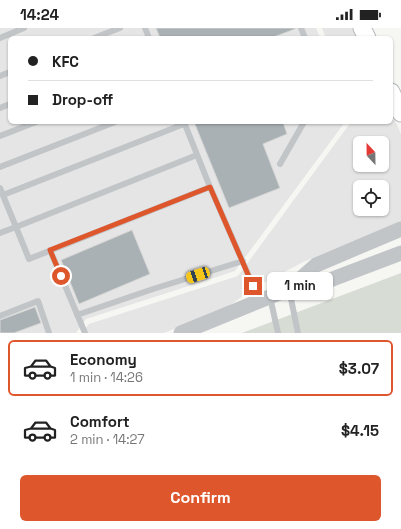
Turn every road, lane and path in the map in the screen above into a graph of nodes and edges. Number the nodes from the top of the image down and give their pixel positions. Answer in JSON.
{"nodes":[{"id":1,"x":120,"y":28,"type":"edge"},
{"id":2,"x":20,"y":29,"type":"edge"},
{"id":3,"x":99,"y":36,"type":"edge"},
{"id":4,"x":0,"y":38,"type":"edge"},
{"id":5,"x":393,"y":96,"type":"edge"},
{"id":6,"x":401,"y":113,"type":"edge"},
{"id":7,"x":31,"y":124,"type":"edge"},
{"id":8,"x":110,"y":124,"type":"edge"},
{"id":9,"x":181,"y":124,"type":"edge"},
{"id":10,"x":184,"y":124,"type":"edge"},
{"id":11,"x":303,"y":124,"type":"edge"},
{"id":12,"x":0,"y":136,"type":"edge"},
{"id":13,"x":198,"y":155,"type":"junction"},
{"id":14,"x":280,"y":164,"type":"dead end"},
{"id":15,"x":0,"y":167,"type":"edge"},
{"id":16,"x":210,"y":187,"type":"junction"},
{"id":17,"x":0,"y":188,"type":"edge"},
{"id":18,"x":3,"y":195,"type":"junction"},
{"id":19,"x":16,"y":227,"type":"junction"},
{"id":20,"x":401,"y":229,"type":"edge"},
{"id":21,"x":0,"y":232,"type":"edge"},
{"id":22,"x":50,"y":250,"type":"junction"},
{"id":23,"x":401,"y":253,"type":"edge"},
{"id":24,"x":242,"y":261,"type":"junction"},
{"id":25,"x":289,"y":289,"type":"junction"},
{"id":26,"x":270,"y":297,"type":"junction"},
{"id":27,"x":77,"y":315,"type":"junction"},
{"id":28,"x":0,"y":316,"type":"edge"},
{"id":29,"x":49,"y":333,"type":"edge"},
{"id":30,"x":85,"y":333,"type":"edge"},
{"id":31,"x":181,"y":333,"type":"edge"},
{"id":32,"x":278,"y":333,"type":"edge"},
{"id":33,"x":298,"y":333,"type":"edge"}],
"edges":[{"from":1,"to":3,"type":"lane"},
{"from":2,"to":4,"type":"lane"},
{"from":5,"to":6,"type":"main road"},
{"from":7,"to":12,"type":"lane"},
{"from":8,"to":15,"type":"lane"},
{"from":9,"to":18,"type":"lane"},
{"from":10,"to":13,"type":"lane"},
{"from":11,"to":14,"type":"lane"},
{"from":13,"to":16,"type":"lane"},
{"from":13,"to":19,"type":"lane"},
{"from":16,"to":22,"type":"lane"},
{"from":16,"to":24,"type":"lane"},
{"from":17,"to":18,"type":"lane"},
{"from":18,"to":19,"type":"lane"},
{"from":19,"to":21,"type":"lane"},
{"from":19,"to":22,"type":"lane"},
{"from":20,"to":25,"type":"street"},
{"from":22,"to":27,"type":"lane"},
{"from":23,"to":25,"type":"street"},
{"from":24,"to":26,"type":"lane"},
{"from":24,"to":27,"type":"lane"},
{"from":25,"to":26,"type":"street"},
{"from":25,"to":33,"type":"lane"},
{"from":26,"to":31,"type":"street"},
{"from":26,"to":32,"type":"lane"},
{"from":27,"to":30,"type":"lane"},
{"from":28,"to":29,"type":"lane"}]}
